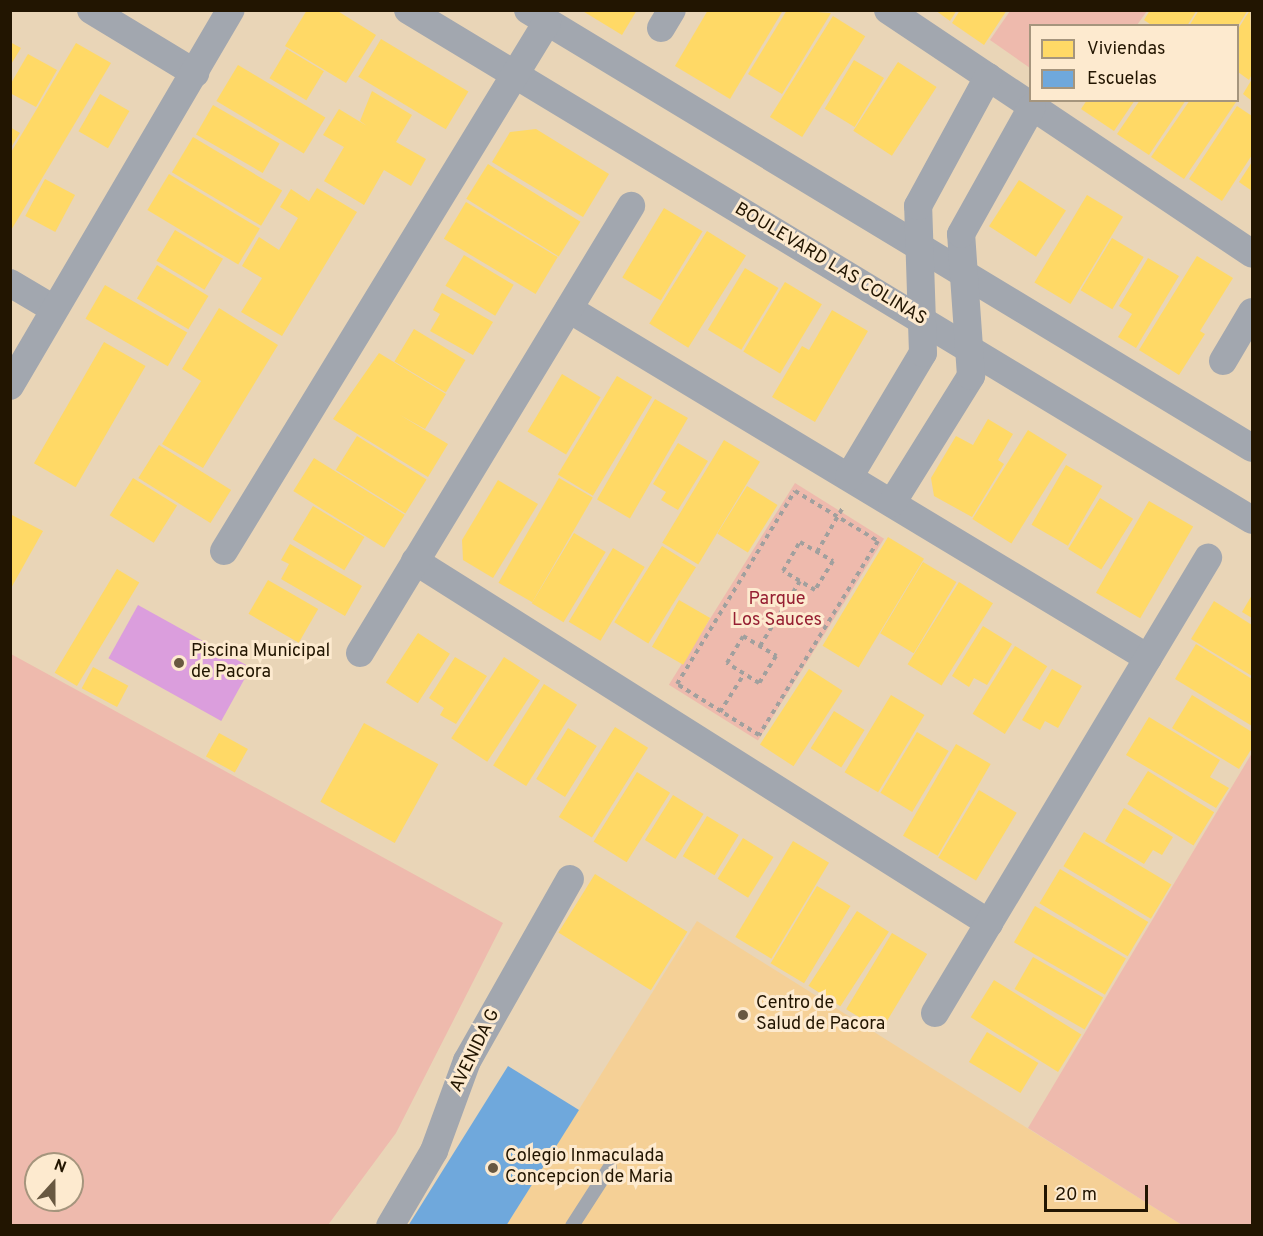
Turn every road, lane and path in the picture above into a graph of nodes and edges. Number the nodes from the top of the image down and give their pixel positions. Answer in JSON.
{"nodes":[{"id":1,"x":91,"y":10,"type":"edge"},
{"id":2,"x":231,"y":10,"type":"edge"},
{"id":3,"x":408,"y":10,"type":"edge"},
{"id":4,"x":888,"y":10,"type":"edge"},
{"id":5,"x":537,"y":16,"type":"edge"},
{"id":6,"x":195,"y":73,"type":"junction"},
{"id":7,"x":514,"y":75,"type":"junction"},
{"id":8,"x":988,"y":77,"type":"junction"},
{"id":9,"x":1032,"y":107,"type":"junction"},
{"id":10,"x":631,"y":206,"type":"dead end"},
{"id":11,"x":919,"y":246,"type":"junction"},
{"id":12,"x":1252,"y":254,"type":"edge"},
{"id":13,"x":964,"y":272,"type":"junction"},
{"id":14,"x":10,"y":283,"type":"edge"},
{"id":15,"x":54,"y":309,"type":"junction"},
{"id":16,"x":569,"y":309,"type":"junction"},
{"id":17,"x":1252,"y":312,"type":"edge"},
{"id":18,"x":920,"y":320,"type":"junction"},
{"id":19,"x":967,"y":348,"type":"junction"},
{"id":20,"x":1223,"y":361,"type":"dead end"},
{"id":21,"x":10,"y":386,"type":"edge"},
{"id":22,"x":1252,"y":448,"type":"edge"},
{"id":23,"x":853,"y":480,"type":"junction"},
{"id":24,"x":892,"y":503,"type":"junction"},
{"id":25,"x":838,"y":517,"type":"junction"},
{"id":26,"x":1252,"y":520,"type":"edge"},
{"id":27,"x":224,"y":551,"type":"dead end"},
{"id":28,"x":817,"y":552,"type":"junction"},
{"id":29,"x":1208,"y":558,"type":"dead end"},
{"id":30,"x":415,"y":561,"type":"junction"},
{"id":31,"x":800,"y":581,"type":"junction"},
{"id":32,"x":760,"y":646,"type":"junction"},
{"id":33,"x":360,"y":653,"type":"dead end"},
{"id":34,"x":1148,"y":658,"type":"junction"},
{"id":35,"x":744,"y":674,"type":"junction"},
{"id":36,"x":721,"y":711,"type":"junction"},
{"id":37,"x":702,"y":743,"type":"junction"},
{"id":38,"x":570,"y":879,"type":"dead end"},
{"id":39,"x":989,"y":923,"type":"junction"},
{"id":40,"x":935,"y":1013,"type":"dead end"},
{"id":41,"x":610,"y":1167,"type":"dead end"},
{"id":42,"x":390,"y":1226,"type":"edge"},
{"id":43,"x":572,"y":1226,"type":"edge"}],
"edges":[{"from":1,"to":6,"type":"street"},
{"from":2,"to":6,"type":"street"},
{"from":3,"to":7,"type":"street","name":"BOULEVARD LAS COLINAS"},
{"from":4,"to":8,"type":"street"},
{"from":5,"to":7,"type":"street"},
{"from":5,"to":11,"type":"street"},
{"from":6,"to":15,"type":"street"},
{"from":7,"to":18,"type":"street","name":"BOULEVARD LAS COLINAS"},
{"from":7,"to":27,"type":"street"},
{"from":8,"to":9,"type":"street"},
{"from":8,"to":11,"type":"street"},
{"from":9,"to":12,"type":"street"},
{"from":9,"to":13,"type":"street"},
{"from":10,"to":16,"type":"street"},
{"from":11,"to":13,"type":"street"},
{"from":11,"to":18,"type":"street"},
{"from":13,"to":19,"type":"street"},
{"from":13,"to":22,"type":"street"},
{"from":14,"to":15,"type":"street"},
{"from":15,"to":21,"type":"street"},
{"from":16,"to":23,"type":"street"},
{"from":16,"to":30,"type":"street"},
{"from":17,"to":20,"type":"street"},
{"from":18,"to":19,"type":"street","name":"BOULEVARD LAS COLINAS"},
{"from":18,"to":23,"type":"street"},
{"from":19,"to":24,"type":"street"},
{"from":19,"to":26,"type":"street","name":"BOULEVARD LAS COLINAS"},
{"from":23,"to":24,"type":"street"},
{"from":23,"to":25,"type":"path"},
{"from":24,"to":34,"type":"street"},
{"from":25,"to":28,"type":"path"},
{"from":25,"to":36,"type":"path"},
{"from":25,"to":36,"type":"path"},
{"from":28,"to":31,"type":"path"},
{"from":28,"to":31,"type":"path"},
{"from":29,"to":34,"type":"street"},
{"from":30,"to":33,"type":"street"},
{"from":30,"to":37,"type":"street"},
{"from":31,"to":32,"type":"path"},
{"from":32,"to":35,"type":"path"},
{"from":32,"to":35,"type":"path"},
{"from":34,"to":39,"type":"street"},
{"from":35,"to":36,"type":"path"},
{"from":36,"to":37,"type":"path"},
{"from":37,"to":39,"type":"street"},
{"from":38,"to":42,"type":"street","name":"AVENIDA G"},
{"from":39,"to":40,"type":"street"},
{"from":41,"to":43,"type":"lane"}]}
